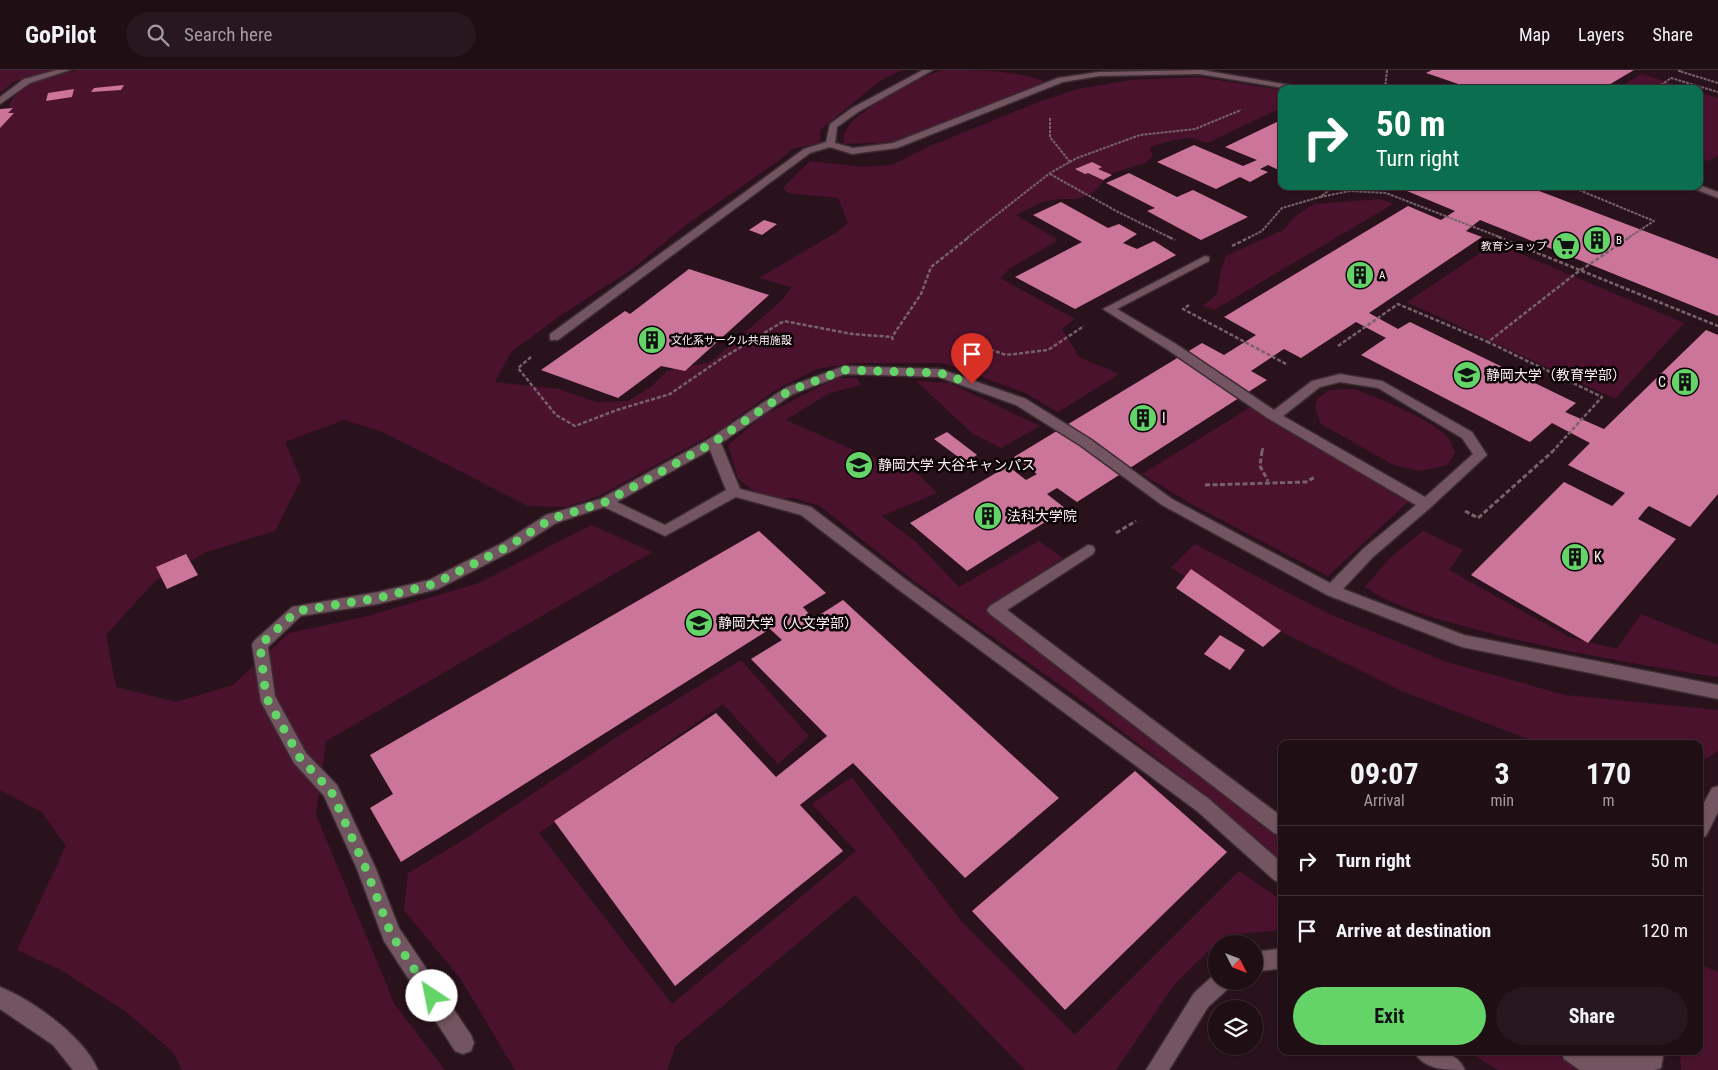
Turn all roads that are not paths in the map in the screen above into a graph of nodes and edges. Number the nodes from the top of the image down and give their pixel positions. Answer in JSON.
{"nodes":[{"id":1,"x":66,"y":70,"type":"edge"},
{"id":2,"x":929,"y":70,"type":"edge"},
{"id":3,"x":1282,"y":85,"type":"edge"},
{"id":4,"x":0,"y":101,"type":"edge"},
{"id":5,"x":830,"y":144,"type":"junction"},
{"id":6,"x":1703,"y":190,"type":"edge"},
{"id":7,"x":1718,"y":195,"type":"edge"},
{"id":8,"x":1205,"y":259,"type":"road end"},
{"id":9,"x":554,"y":337,"type":"road end"},
{"id":10,"x":1274,"y":416,"type":"junction"},
{"id":11,"x":714,"y":442,"type":"junction"},
{"id":12,"x":734,"y":492,"type":"junction"},
{"id":13,"x":605,"y":502,"type":"junction"},
{"id":14,"x":1426,"y":504,"type":"junction"},
{"id":15,"x":1088,"y":550,"type":"road end"},
{"id":16,"x":1332,"y":591,"type":"junction"},
{"id":17,"x":1718,"y":692,"type":"edge"},
{"id":18,"x":1718,"y":794,"type":"edge"},
{"id":19,"x":1703,"y":822,"type":"edge"},
{"id":20,"x":1278,"y":825,"type":"edge"},
{"id":21,"x":1278,"y":871,"type":"edge"},
{"id":22,"x":1278,"y":959,"type":"edge"},
{"id":23,"x":1263,"y":961,"type":"edge"},
{"id":24,"x":1212,"y":990,"type":"edge"},
{"id":25,"x":0,"y":997,"type":"edge"},
{"id":26,"x":463,"y":1043,"type":"dead end"},
{"id":27,"x":1431,"y":1055,"type":"edge"},
{"id":28,"x":1576,"y":1055,"type":"edge"},
{"id":29,"x":1653,"y":1055,"type":"edge"},
{"id":30,"x":87,"y":1070,"type":"edge"},
{"id":31,"x":1157,"y":1070,"type":"edge"},
{"id":32,"x":1454,"y":1070,"type":"edge"}],
"edges":[{"from":1,"to":4,"type":"street"},
{"from":2,"to":5,"type":"street"},
{"from":3,"to":5,"type":"street"},
{"from":5,"to":9,"type":"street"},
{"from":6,"to":7,"type":"street"},
{"from":8,"to":10,"type":"street"},
{"from":10,"to":14,"type":"street"},
{"from":10,"to":14,"type":"street"},
{"from":11,"to":12,"type":"street"},
{"from":11,"to":13,"type":"street"},
{"from":11,"to":16,"type":"street"},
{"from":12,"to":13,"type":"street"},
{"from":12,"to":21,"type":"street"},
{"from":13,"to":26,"type":"street"},
{"from":14,"to":16,"type":"street"},
{"from":15,"to":20,"type":"street"},
{"from":16,"to":17,"type":"street"},
{"from":18,"to":19,"type":"street"},
{"from":22,"to":23,"type":"street"},
{"from":24,"to":31,"type":"street"},
{"from":25,"to":30,"type":"street"},
{"from":27,"to":32,"type":"street"},
{"from":28,"to":29,"type":"street"}]}
